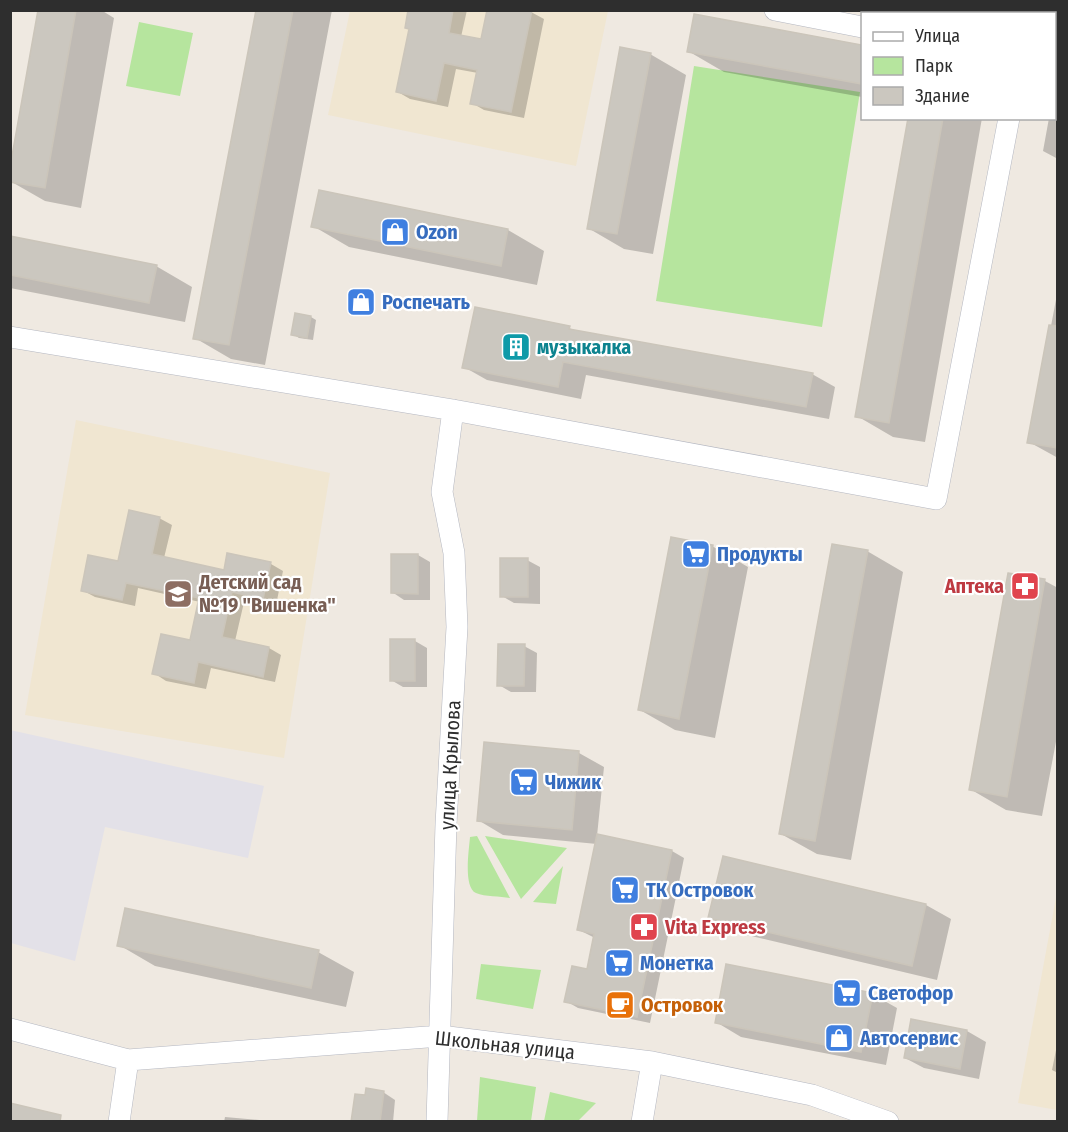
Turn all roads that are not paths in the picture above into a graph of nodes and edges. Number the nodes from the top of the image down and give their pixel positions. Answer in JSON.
{"nodes":[{"id":1,"x":775,"y":10,"type":"edge"},
{"id":2,"x":861,"y":27,"type":"edge"},
{"id":3,"x":1009,"y":120,"type":"edge"},
{"id":4,"x":10,"y":337,"type":"edge"},
{"id":5,"x":453,"y":410,"type":"junction"},
{"id":6,"x":10,"y":1029,"type":"edge"},
{"id":7,"x":440,"y":1036,"type":"junction"},
{"id":8,"x":128,"y":1060,"type":"junction"},
{"id":9,"x":652,"y":1062,"type":"junction"},
{"id":10,"x":119,"y":1122,"type":"edge"},
{"id":11,"x":437,"y":1122,"type":"edge"},
{"id":12,"x":642,"y":1122,"type":"edge"},
{"id":13,"x":888,"y":1122,"type":"edge"}],
"edges":[{"from":1,"to":2,"type":"street"},
{"from":3,"to":5,"type":"street"},
{"from":4,"to":5,"type":"street"},
{"from":5,"to":7,"type":"street","name":"улица Крылова"},
{"from":6,"to":8,"type":"street","name":"Школьная улица"},
{"from":7,"to":8,"type":"street","name":"Школьная улица"},
{"from":7,"to":9,"type":"street","name":"Школьная улица"},
{"from":7,"to":11,"type":"street","name":"улица Крылова"},
{"from":8,"to":10,"type":"street"},
{"from":9,"to":12,"type":"street"},
{"from":9,"to":13,"type":"street","name":"Школьная улица"}]}
